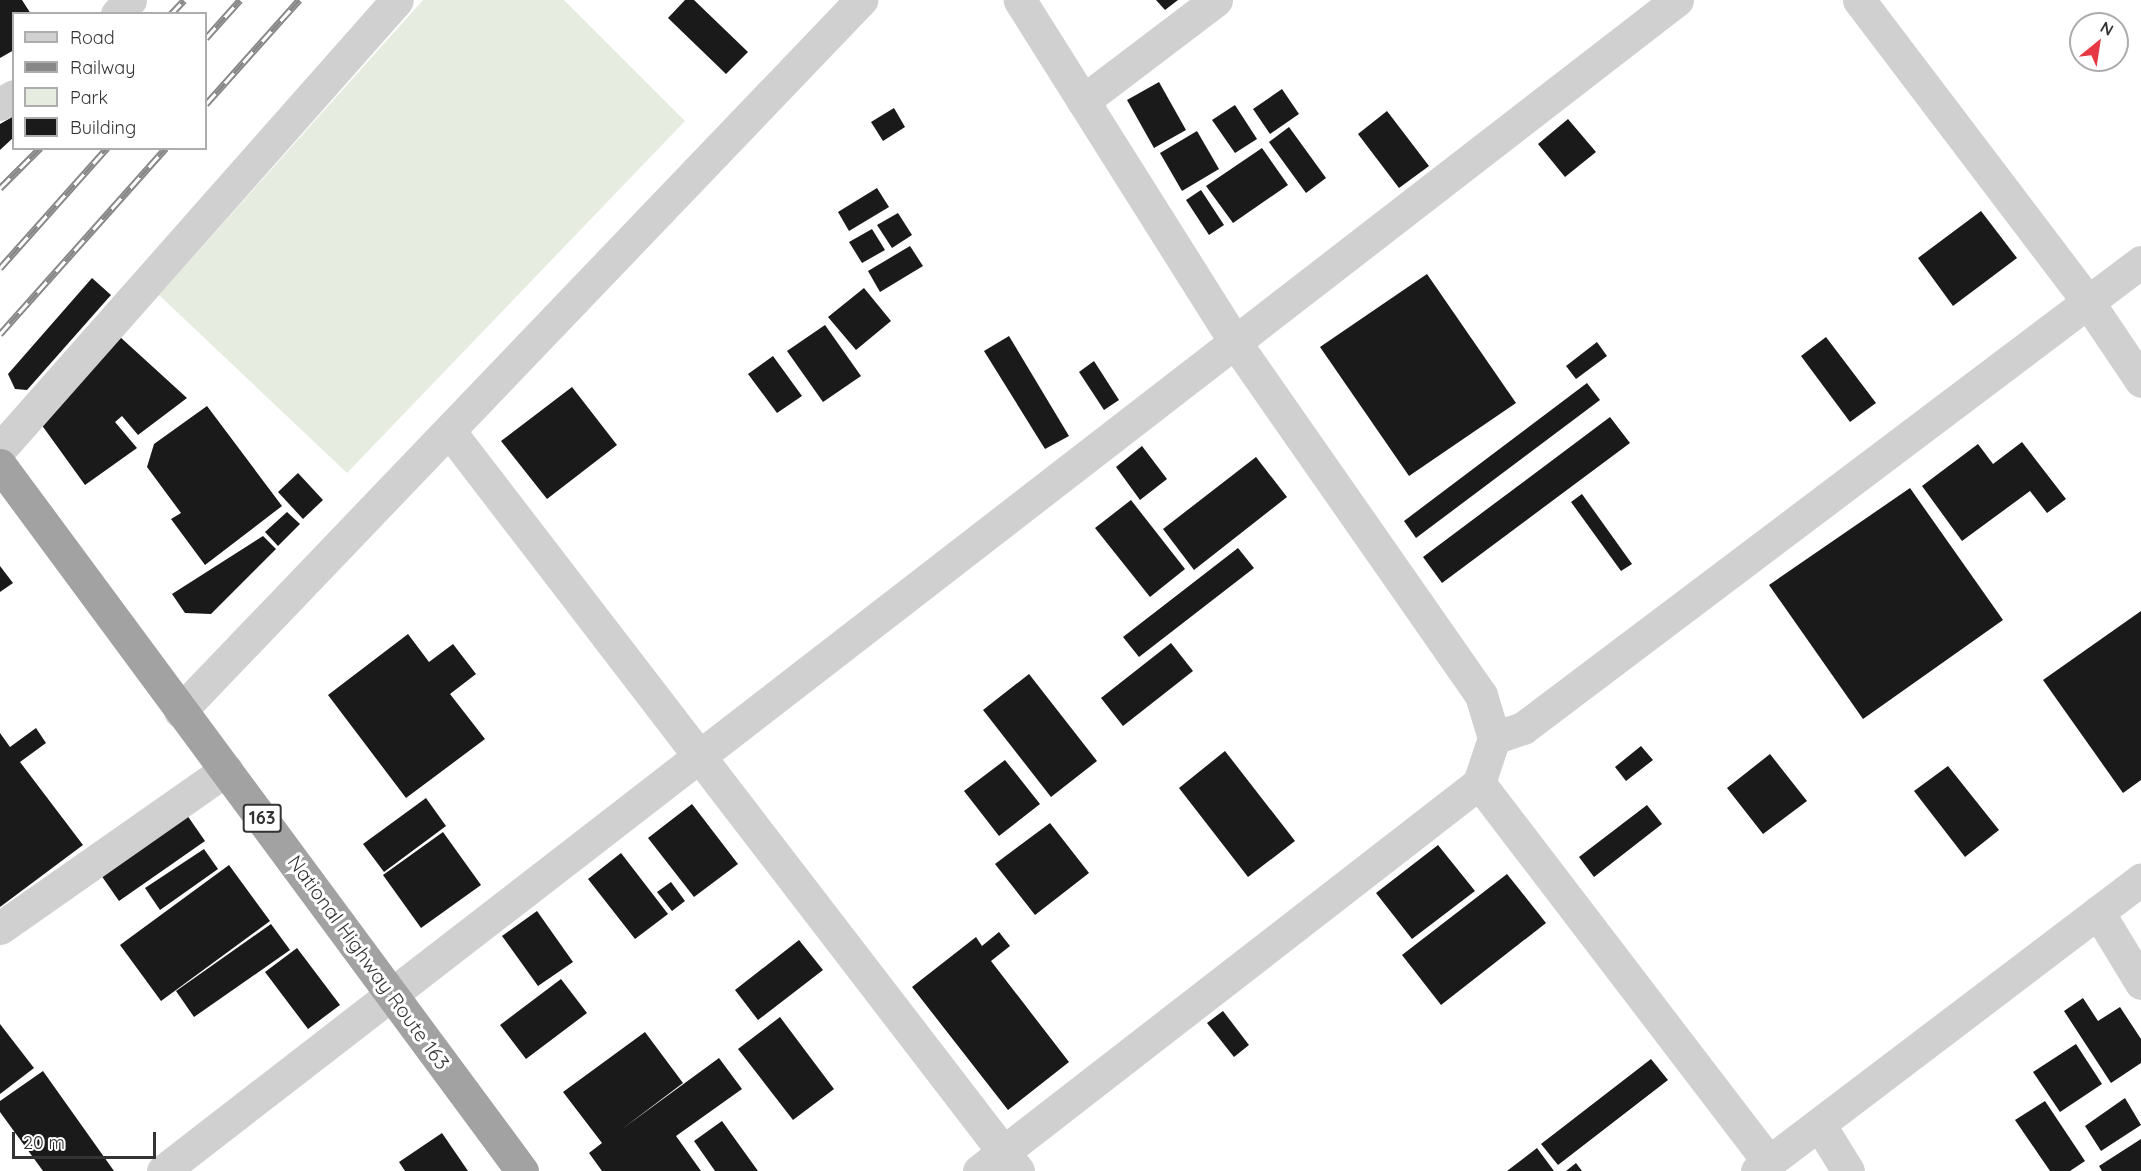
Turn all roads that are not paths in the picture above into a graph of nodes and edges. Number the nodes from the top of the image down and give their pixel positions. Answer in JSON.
{"nodes":[{"id":1,"x":130,"y":0,"type":"edge"},
{"id":2,"x":397,"y":0,"type":"edge"},
{"id":3,"x":861,"y":0,"type":"edge"},
{"id":4,"x":1020,"y":0,"type":"edge"},
{"id":5,"x":1216,"y":0,"type":"edge"},
{"id":6,"x":1677,"y":0,"type":"edge"},
{"id":7,"x":1859,"y":0,"type":"edge"},
{"id":8,"x":119,"y":12,"type":"edge"},
{"id":9,"x":1083,"y":101,"type":"junction"},
{"id":10,"x":2141,"y":262,"type":"edge"},
{"id":11,"x":2088,"y":302,"type":"junction"},
{"id":12,"x":1235,"y":342,"type":"junction"},
{"id":13,"x":2141,"y":381,"type":"edge"},
{"id":14,"x":450,"y":432,"type":"junction"},
{"id":15,"x":0,"y":449,"type":"edge"},
{"id":16,"x":0,"y":465,"type":"edge"},
{"id":17,"x":180,"y":711,"type":"junction"},
{"id":18,"x":1494,"y":738,"type":"junction"},
{"id":19,"x":698,"y":756,"type":"junction"},
{"id":20,"x":226,"y":770,"type":"junction"},
{"id":21,"x":1479,"y":783,"type":"junction"},
{"id":22,"x":2141,"y":880,"type":"edge"},
{"id":23,"x":2098,"y":912,"type":"junction"},
{"id":24,"x":0,"y":928,"type":"edge"},
{"id":25,"x":2141,"y":983,"type":"edge"},
{"id":26,"x":394,"y":995,"type":"junction"},
{"id":27,"x":1819,"y":1124,"type":"junction"},
{"id":28,"x":1001,"y":1165,"type":"edge"},
{"id":29,"x":1763,"y":1166,"type":"edge"},
{"id":30,"x":163,"y":1171,"type":"edge"},
{"id":31,"x":522,"y":1171,"type":"edge"},
{"id":32,"x":1848,"y":1171,"type":"edge"}],
"edges":[{"from":1,"to":8,"type":"street"},
{"from":2,"to":15,"type":"street"},
{"from":3,"to":14,"type":"street"},
{"from":4,"to":9,"type":"street"},
{"from":5,"to":9,"type":"street"},
{"from":6,"to":12,"type":"street"},
{"from":7,"to":11,"type":"street"},
{"from":9,"to":12,"type":"street"},
{"from":10,"to":11,"type":"street"},
{"from":11,"to":13,"type":"street"},
{"from":11,"to":18,"type":"street"},
{"from":12,"to":18,"type":"street"},
{"from":12,"to":19,"type":"street"},
{"from":14,"to":17,"type":"street"},
{"from":14,"to":19,"type":"street"},
{"from":16,"to":17,"type":"highway","name":"National Highway Route 163","number":"163"},
{"from":17,"to":20,"type":"highway","name":"National Highway Route 163","number":"163"},
{"from":18,"to":21,"type":"street"},
{"from":19,"to":26,"type":"street"},
{"from":19,"to":28,"type":"street"},
{"from":20,"to":24,"type":"street"},
{"from":20,"to":26,"type":"highway","name":"National Highway Route 163","number":"163"},
{"from":21,"to":28,"type":"street"},
{"from":21,"to":29,"type":"street"},
{"from":22,"to":23,"type":"street"},
{"from":23,"to":25,"type":"street"},
{"from":23,"to":27,"type":"street"},
{"from":26,"to":30,"type":"street"},
{"from":26,"to":31,"type":"highway","name":"National Highway Route 163","number":"163"},
{"from":27,"to":29,"type":"street"},
{"from":27,"to":32,"type":"street"}]}
